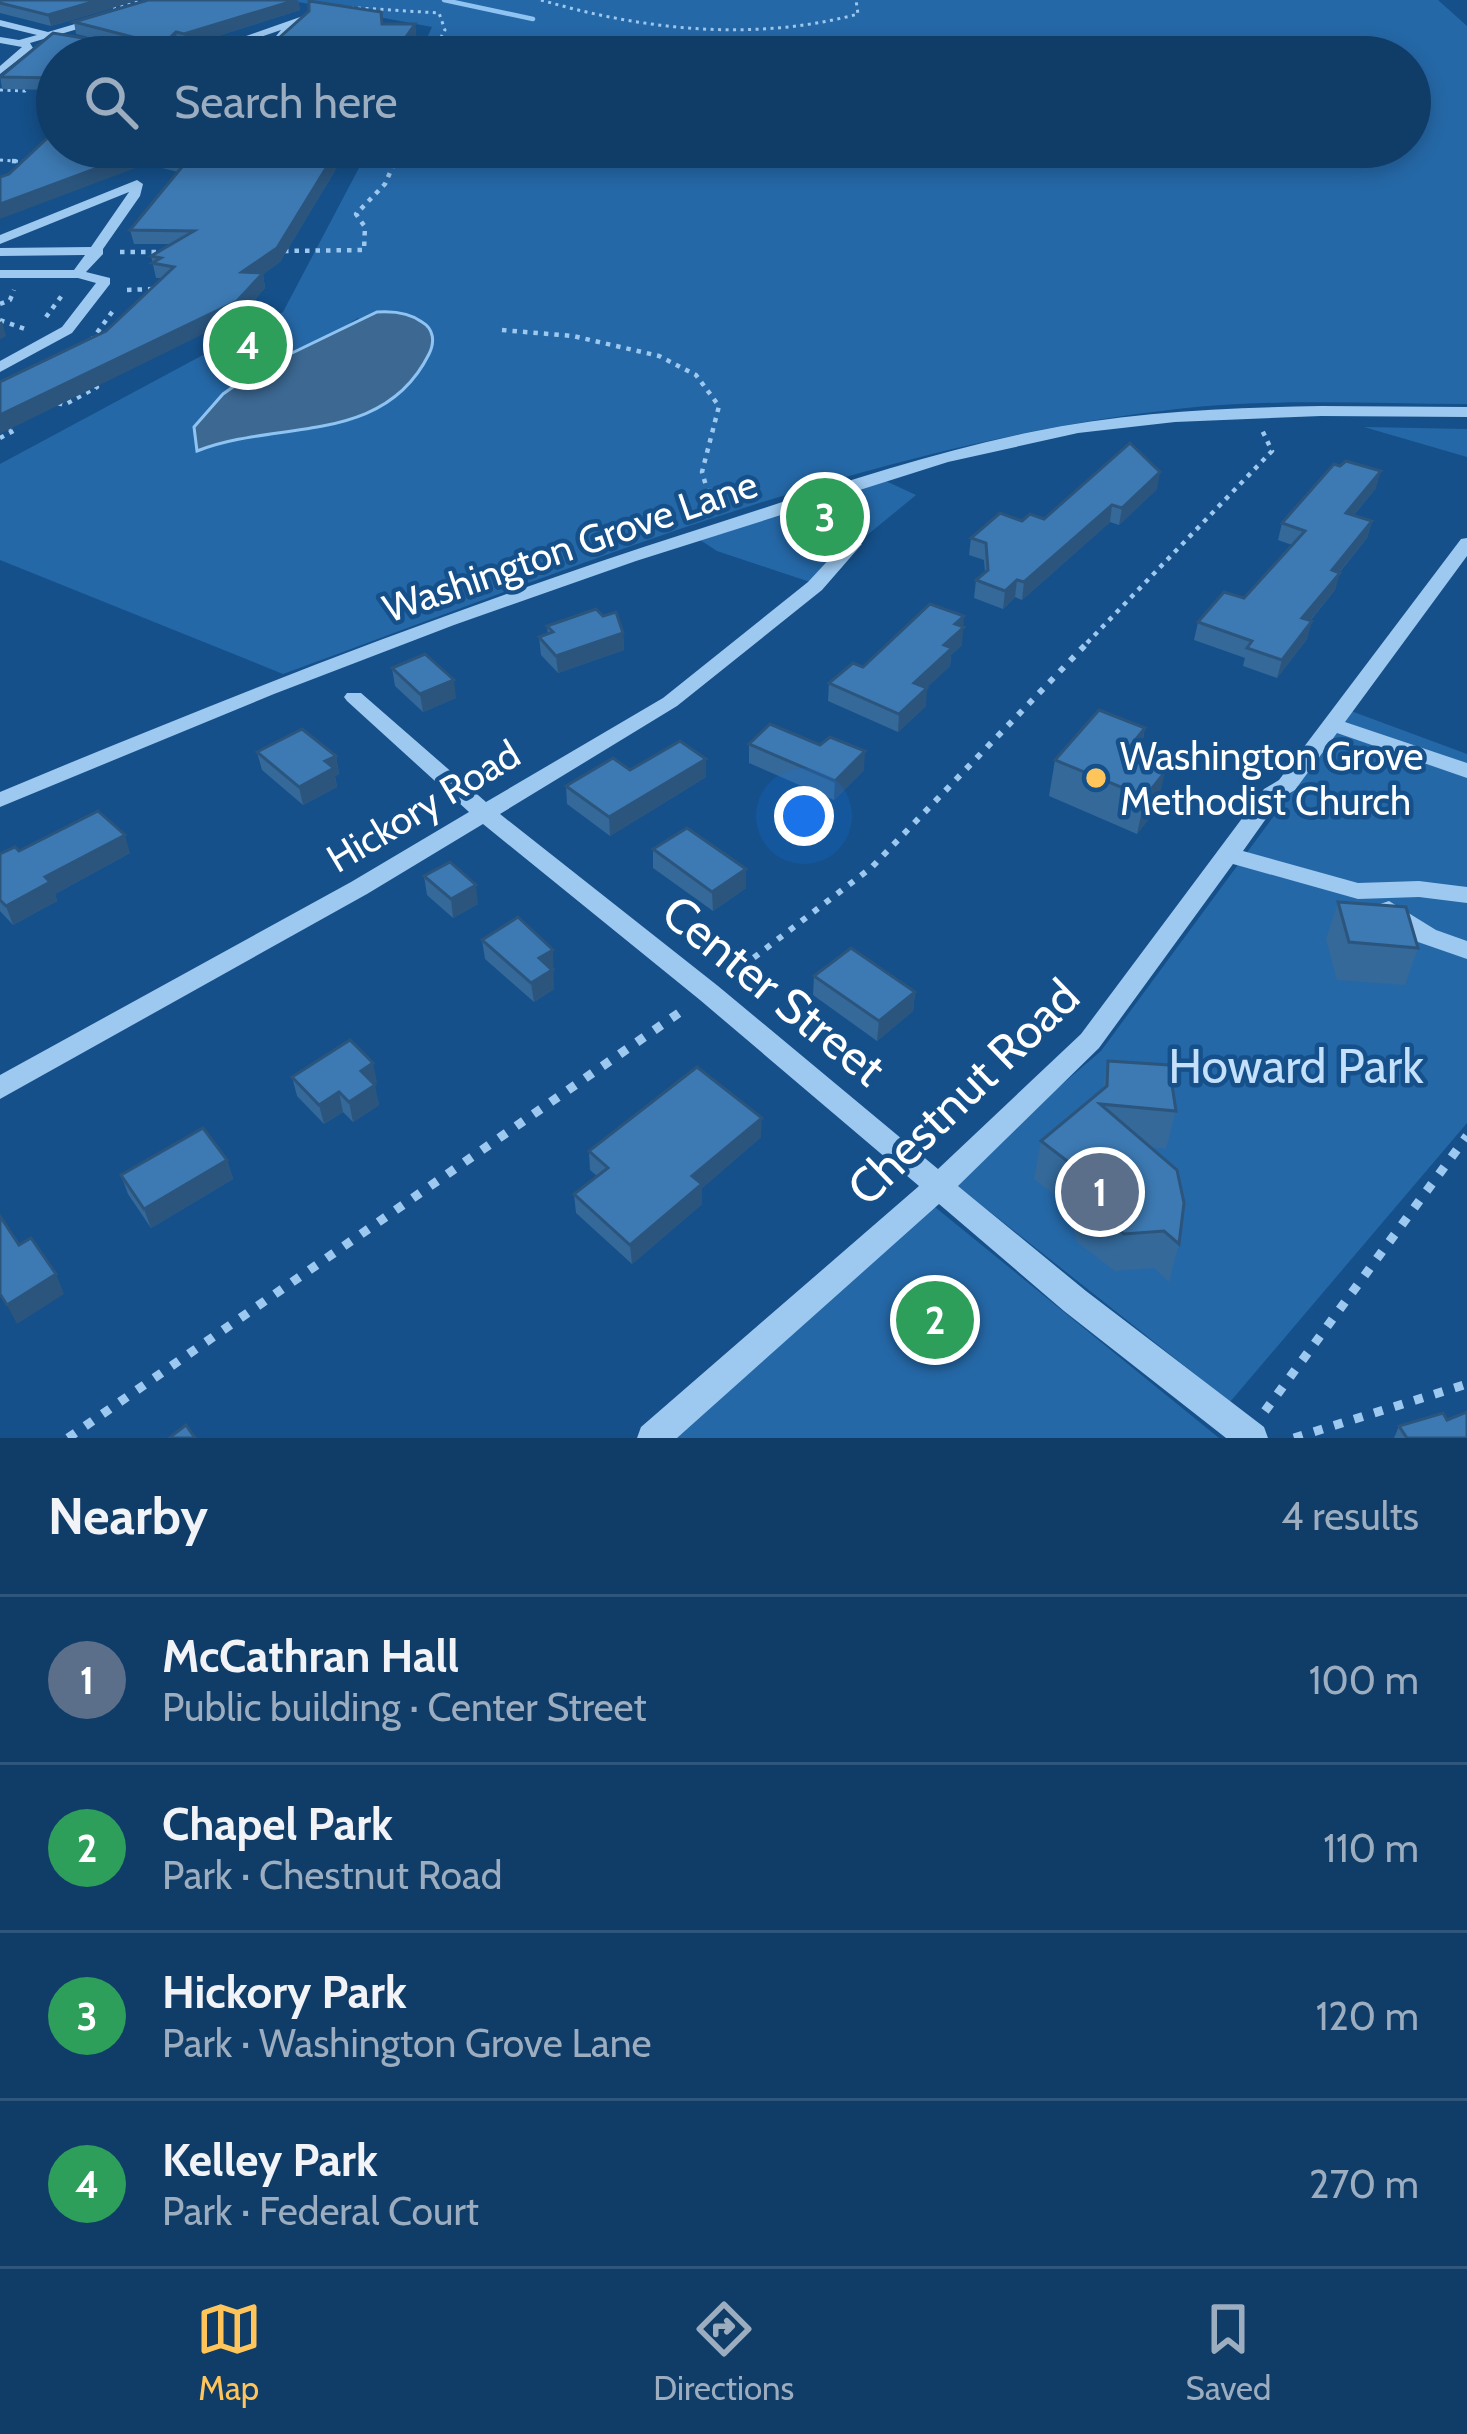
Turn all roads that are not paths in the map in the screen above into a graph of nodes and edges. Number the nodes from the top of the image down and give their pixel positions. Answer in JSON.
{"nodes":[{"id":1,"x":107,"y":17,"type":"edge"},
{"id":2,"x":0,"y":22,"type":"edge"},
{"id":3,"x":50,"y":35,"type":"junction"},
{"id":4,"x":46,"y":36,"type":"edge"},
{"id":5,"x":54,"y":36,"type":"edge"},
{"id":6,"x":254,"y":36,"type":"edge"},
{"id":7,"x":284,"y":36,"type":"edge"},
{"id":8,"x":36,"y":39,"type":"edge"},
{"id":9,"x":0,"y":40,"type":"edge"},
{"id":10,"x":19,"y":43,"type":"junction"},
{"id":11,"x":0,"y":71,"type":"edge"},
{"id":12,"x":0,"y":239,"type":"edge"},
{"id":13,"x":98,"y":251,"type":"junction"},
{"id":14,"x":0,"y":252,"type":"edge"},
{"id":15,"x":0,"y":274,"type":"edge"},
{"id":16,"x":75,"y":278,"type":"junction"},
{"id":17,"x":0,"y":367,"type":"edge"},
{"id":18,"x":1439,"y":412,"type":"junction"},
{"id":19,"x":1467,"y":412,"type":"edge"},
{"id":20,"x":1467,"y":429,"type":"edge"},
{"id":21,"x":1467,"y":543,"type":"edge"},
{"id":22,"x":854,"y":544,"type":"dead end"},
{"id":23,"x":354,"y":698,"type":"dead end"},
{"id":24,"x":1331,"y":724,"type":"junction"},
{"id":25,"x":1467,"y":771,"type":"edge"},
{"id":26,"x":0,"y":800,"type":"edge"},
{"id":27,"x":482,"y":811,"type":"junction"},
{"id":28,"x":1230,"y":855,"type":"junction"},
{"id":29,"x":1358,"y":891,"type":"junction"},
{"id":30,"x":1467,"y":895,"type":"edge"},
{"id":31,"x":1467,"y":950,"type":"edge"},
{"id":32,"x":0,"y":1088,"type":"edge"},
{"id":33,"x":939,"y":1186,"type":"junction"},
{"id":34,"x":1250,"y":1436,"type":"edge"},
{"id":35,"x":653,"y":1438,"type":"edge"}],
"edges":[{"from":1,"to":3,"type":"street"},
{"from":2,"to":3,"type":"street"},
{"from":3,"to":4,"type":"street"},
{"from":3,"to":5,"type":"street"},
{"from":6,"to":7,"type":"street"},
{"from":8,"to":10,"type":"street"},
{"from":9,"to":10,"type":"street"},
{"from":10,"to":11,"type":"street"},
{"from":12,"to":13,"type":"street"},
{"from":13,"to":14,"type":"street"},
{"from":13,"to":16,"type":"street"},
{"from":15,"to":16,"type":"street"},
{"from":16,"to":17,"type":"street"},
{"from":18,"to":19,"type":"street","name":"Washington Grove Lane"},
{"from":18,"to":20,"type":"street"},
{"from":18,"to":26,"type":"street","name":"Washington Grove Lane"},
{"from":21,"to":24,"type":"street","name":"Chestnut Road"},
{"from":22,"to":27,"type":"street","name":"Hickory Road"},
{"from":23,"to":27,"type":"street","name":"Center Street"},
{"from":24,"to":25,"type":"street"},
{"from":24,"to":28,"type":"street","name":"Chestnut Road"},
{"from":27,"to":32,"type":"street","name":"Hickory Road"},
{"from":27,"to":33,"type":"street","name":"Center Street"},
{"from":28,"to":29,"type":"street"},
{"from":28,"to":33,"type":"street","name":"Chestnut Road"},
{"from":29,"to":30,"type":"street"},
{"from":29,"to":31,"type":"street"},
{"from":33,"to":34,"type":"street","name":"Center Street"},
{"from":33,"to":35,"type":"street","name":"Chestnut Road"}]}
